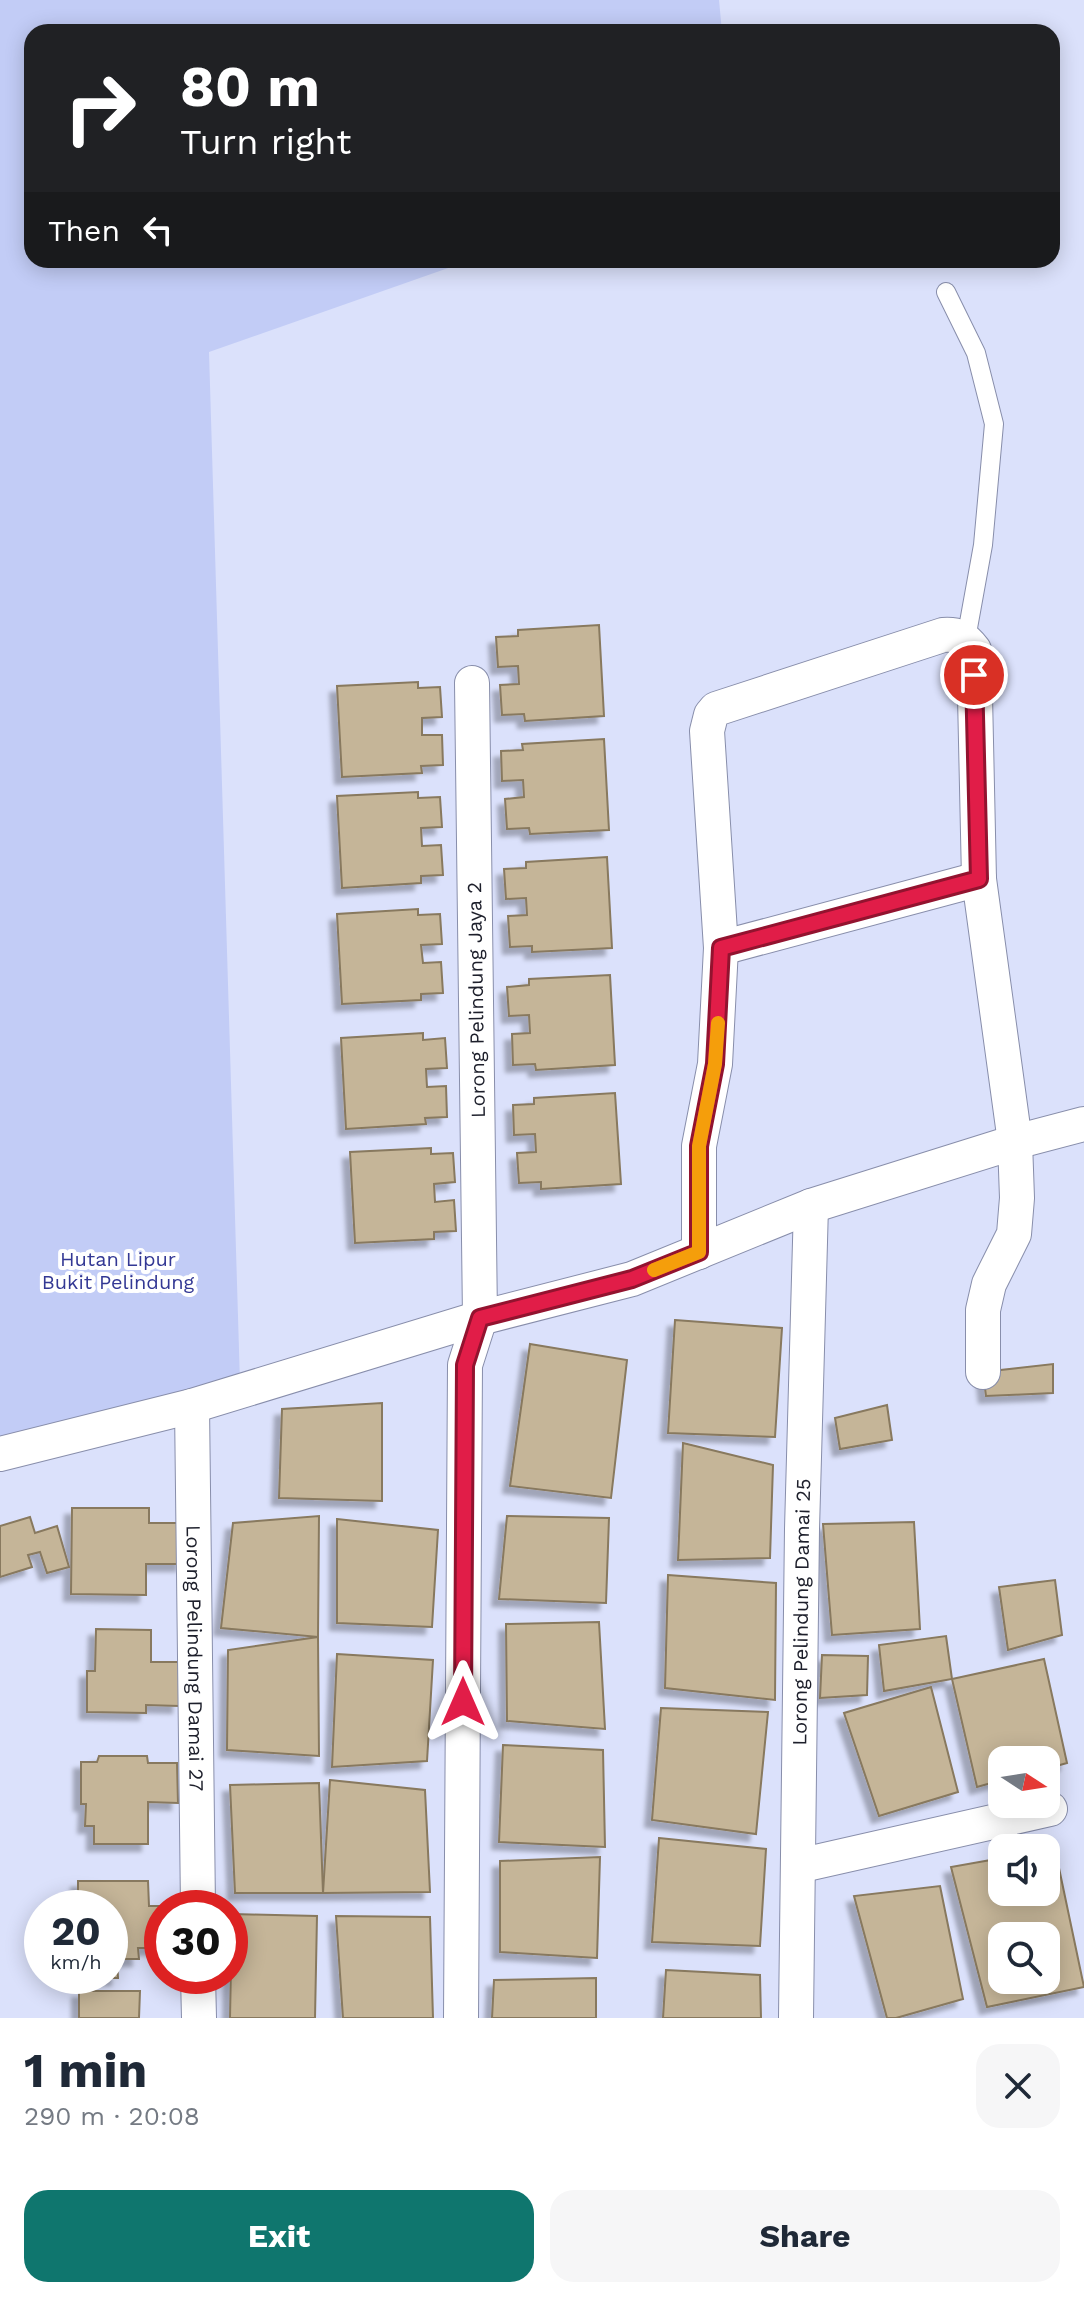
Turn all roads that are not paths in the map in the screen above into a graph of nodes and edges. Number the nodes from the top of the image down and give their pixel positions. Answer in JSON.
{"nodes":[{"id":1,"x":946,"y":292,"type":"dead end"},
{"id":2,"x":966,"y":639,"type":"junction"},
{"id":3,"x":472,"y":683,"type":"dead end"},
{"id":4,"x":979,"y":879,"type":"junction"},
{"id":5,"x":721,"y":948,"type":"junction"},
{"id":6,"x":1084,"y":1124,"type":"edge"},
{"id":7,"x":1015,"y":1142,"type":"junction"},
{"id":8,"x":811,"y":1206,"type":"junction"},
{"id":9,"x":699,"y":1252,"type":"junction"},
{"id":10,"x":480,"y":1318,"type":"junction"},
{"id":11,"x":983,"y":1372,"type":"dead end"},
{"id":12,"x":192,"y":1406,"type":"junction"},
{"id":13,"x":0,"y":1454,"type":"edge"},
{"id":14,"x":1010,"y":1818,"type":"edge"},
{"id":15,"x":798,"y":1866,"type":"junction"},
{"id":16,"x":198,"y":1890,"type":"edge"},
{"id":17,"x":198,"y":1994,"type":"edge"},
{"id":18,"x":199,"y":2018,"type":"edge"},
{"id":19,"x":461,"y":2018,"type":"edge"},
{"id":20,"x":796,"y":2018,"type":"edge"}],
"edges":[{"from":1,"to":2,"type":"lane"},
{"from":2,"to":4,"type":"street"},
{"from":2,"to":5,"type":"street"},
{"from":3,"to":10,"type":"street","name":"Lorong Pelindung Jaya 2"},
{"from":4,"to":5,"type":"street"},
{"from":4,"to":7,"type":"street"},
{"from":5,"to":9,"type":"street"},
{"from":6,"to":7,"type":"street"},
{"from":7,"to":8,"type":"street"},
{"from":7,"to":11,"type":"street"},
{"from":8,"to":9,"type":"street"},
{"from":8,"to":15,"type":"street","name":"Lorong Pelindung Damai 25"},
{"from":9,"to":10,"type":"street"},
{"from":10,"to":12,"type":"street"},
{"from":10,"to":19,"type":"street","name":"Lorong Pelindung Jaya 2"},
{"from":12,"to":13,"type":"street"},
{"from":12,"to":16,"type":"street","name":"Lorong Pelindung Damai 27"},
{"from":14,"to":15,"type":"street"},
{"from":15,"to":20,"type":"street","name":"Lorong Pelindung Damai 25"},
{"from":17,"to":18,"type":"street"}]}
